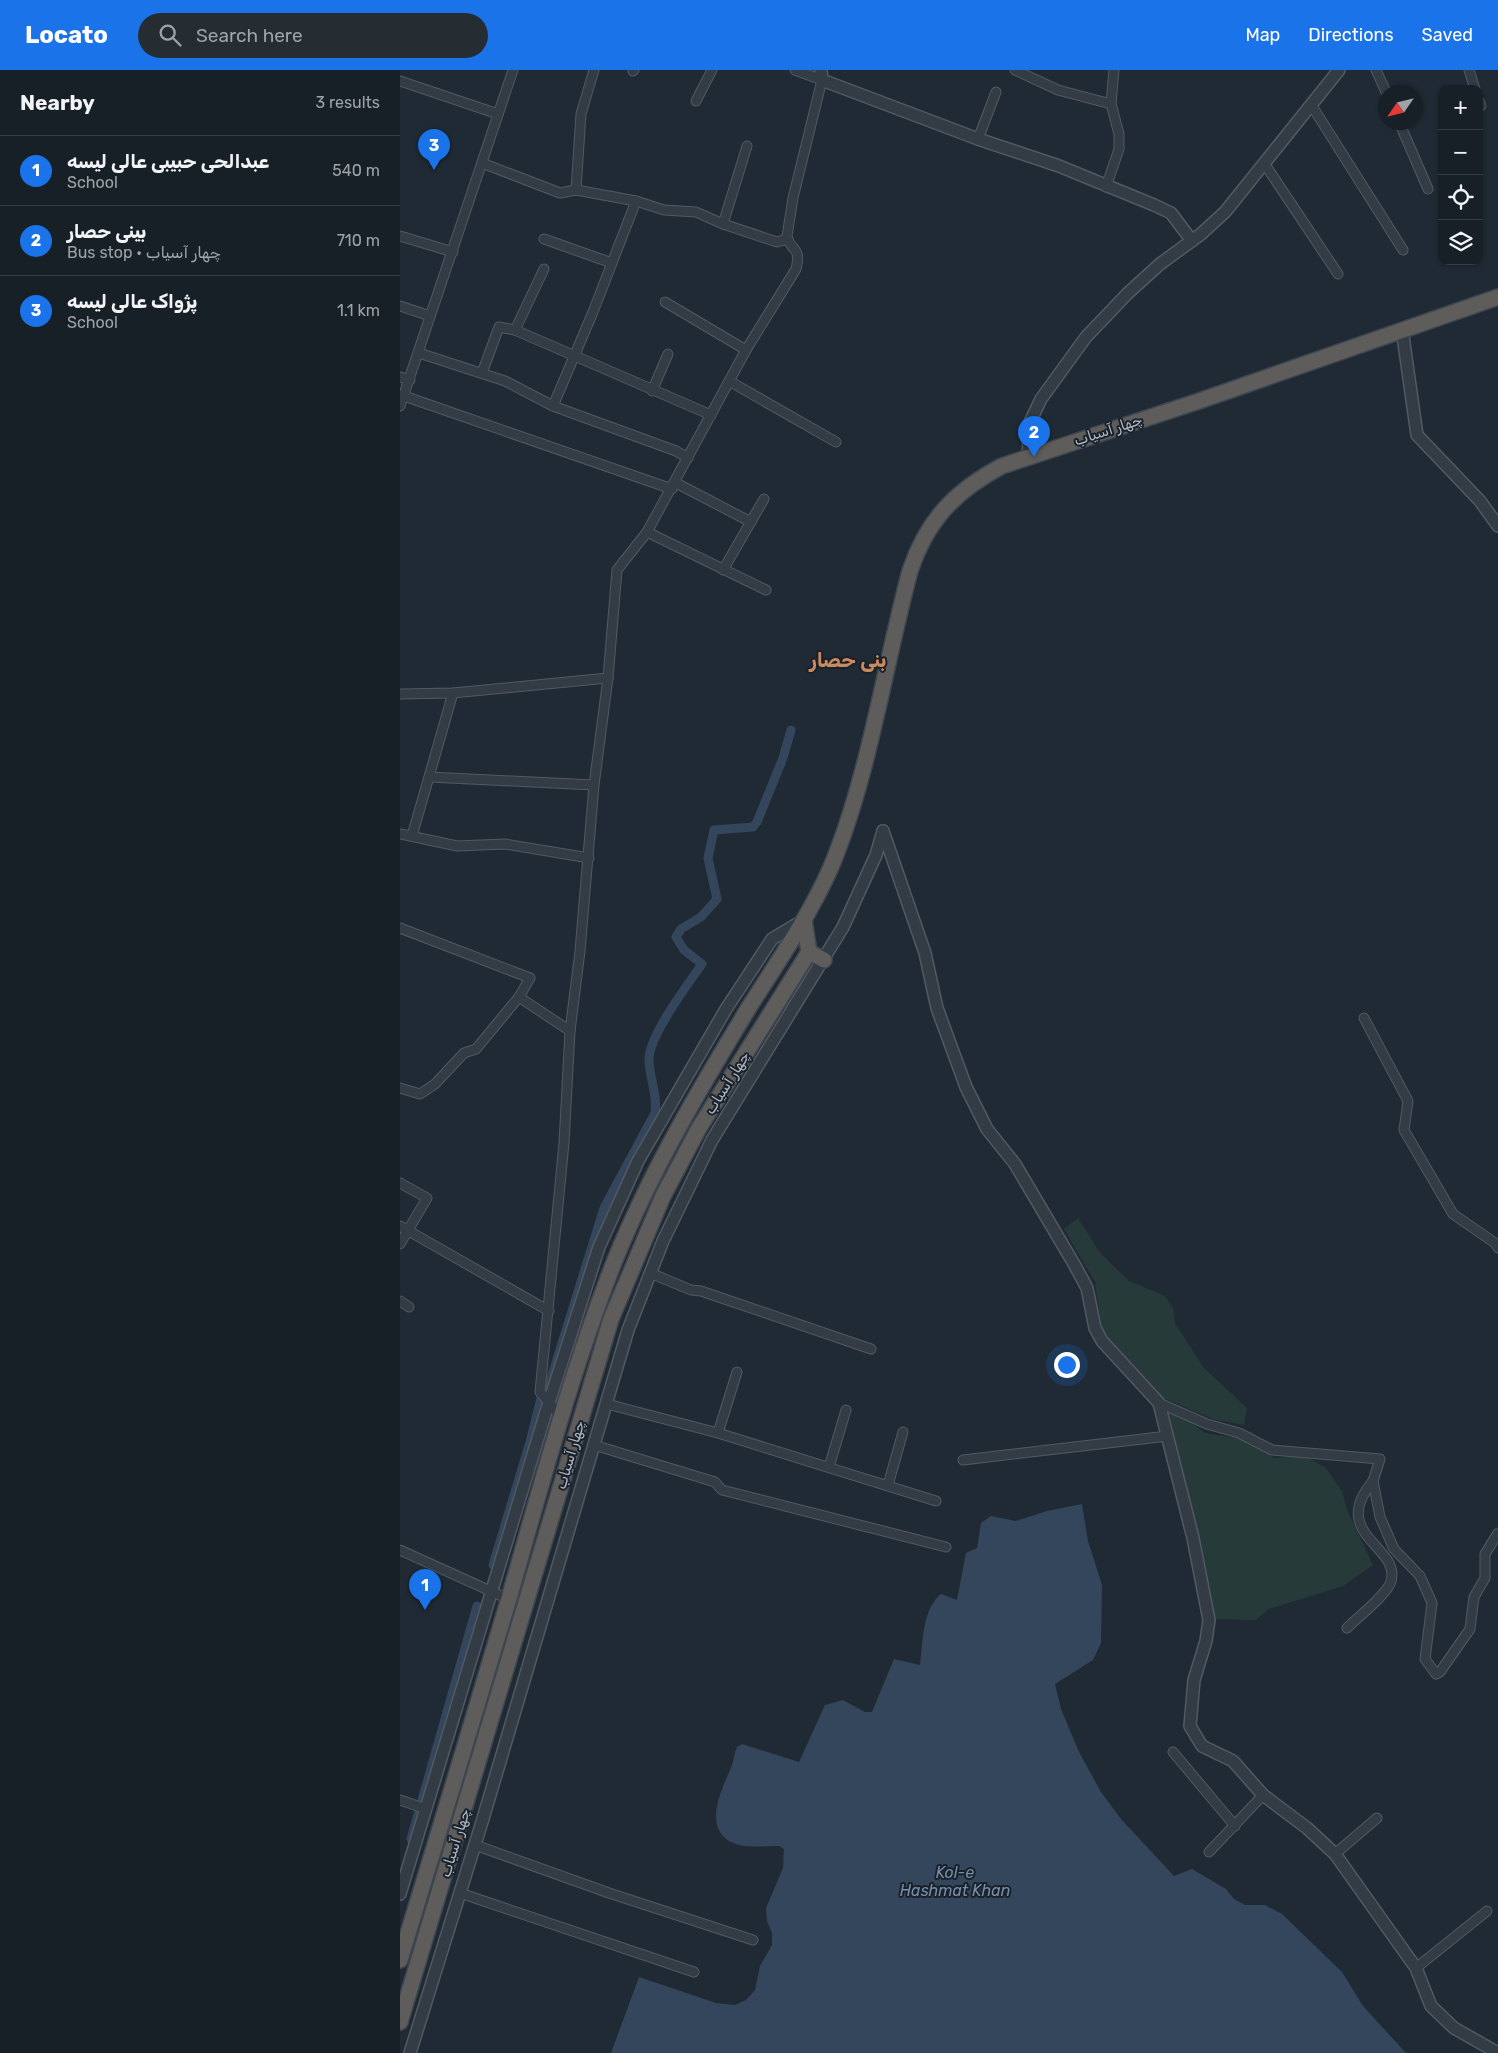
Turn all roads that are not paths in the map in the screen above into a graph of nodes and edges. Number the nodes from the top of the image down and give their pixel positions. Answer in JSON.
{"nodes":[{"id":1,"x":513,"y":70,"type":"edge"},
{"id":2,"x":594,"y":70,"type":"edge"},
{"id":3,"x":712,"y":70,"type":"edge"},
{"id":4,"x":795,"y":70,"type":"edge"},
{"id":5,"x":1015,"y":70,"type":"edge"},
{"id":6,"x":1114,"y":70,"type":"edge"},
{"id":7,"x":1339,"y":70,"type":"edge"},
{"id":8,"x":1376,"y":70,"type":"edge"},
{"id":9,"x":1469,"y":70,"type":"edge"},
{"id":10,"x":822,"y":75,"type":"edge"},
{"id":11,"x":400,"y":82,"type":"edge"},
{"id":12,"x":1383,"y":85,"type":"edge"},
{"id":13,"x":1474,"y":85,"type":"edge"},
{"id":14,"x":996,"y":92,"type":"dead end"},
{"id":15,"x":696,"y":101,"type":"dead end"},
{"id":16,"x":1111,"y":104,"type":"junction"},
{"id":17,"x":1312,"y":106,"type":"junction"},
{"id":18,"x":498,"y":114,"type":"junction"},
{"id":19,"x":1402,"y":130,"type":"edge"},
{"id":20,"x":978,"y":139,"type":"junction"},
{"id":21,"x":747,"y":146,"type":"dead end"},
{"id":22,"x":482,"y":162,"type":"junction"},
{"id":23,"x":1264,"y":163,"type":"junction"},
{"id":24,"x":1106,"y":187,"type":"junction"},
{"id":25,"x":1428,"y":189,"type":"dead end"},
{"id":26,"x":576,"y":190,"type":"junction"},
{"id":27,"x":636,"y":201,"type":"junction"},
{"id":28,"x":723,"y":224,"type":"junction"},
{"id":29,"x":400,"y":236,"type":"edge"},
{"id":30,"x":544,"y":239,"type":"dead end"},
{"id":31,"x":787,"y":240,"type":"junction"},
{"id":32,"x":1192,"y":241,"type":"junction"},
{"id":33,"x":1403,"y":250,"type":"dead end"},
{"id":34,"x":453,"y":252,"type":"junction"},
{"id":35,"x":612,"y":264,"type":"junction"},
{"id":36,"x":544,"y":269,"type":"dead end"},
{"id":37,"x":1338,"y":274,"type":"dead end"},
{"id":38,"x":1498,"y":297,"type":"edge"},
{"id":39,"x":664,"y":302,"type":"dead end"},
{"id":40,"x":400,"y":306,"type":"edge"},
{"id":41,"x":430,"y":316,"type":"junction"},
{"id":42,"x":1402,"y":329,"type":"junction"},
{"id":43,"x":515,"y":330,"type":"junction"},
{"id":44,"x":746,"y":350,"type":"junction"},
{"id":45,"x":419,"y":353,"type":"junction"},
{"id":46,"x":668,"y":354,"type":"dead end"},
{"id":47,"x":573,"y":357,"type":"junction"},
{"id":48,"x":482,"y":373,"type":"junction"},
{"id":49,"x":400,"y":377,"type":"edge"},
{"id":50,"x":410,"y":380,"type":"junction"},
{"id":51,"x":729,"y":382,"type":"junction"},
{"id":52,"x":652,"y":391,"type":"junction"},
{"id":53,"x":404,"y":396,"type":"junction"},
{"id":54,"x":400,"y":406,"type":"edge"},
{"id":55,"x":553,"y":406,"type":"junction"},
{"id":56,"x":711,"y":416,"type":"junction"},
{"id":57,"x":836,"y":442,"type":"dead end"},
{"id":58,"x":1028,"y":456,"type":"junction"},
{"id":59,"x":688,"y":458,"type":"junction"},
{"id":60,"x":674,"y":486,"type":"junction"},
{"id":61,"x":764,"y":499,"type":"dead end"},
{"id":62,"x":751,"y":522,"type":"junction"},
{"id":63,"x":1498,"y":526,"type":"edge"},
{"id":64,"x":647,"y":532,"type":"junction"},
{"id":65,"x":724,"y":570,"type":"junction"},
{"id":66,"x":766,"y":590,"type":"dead end"},
{"id":67,"x":608,"y":678,"type":"junction"},
{"id":68,"x":453,"y":693,"type":"junction"},
{"id":69,"x":400,"y":694,"type":"edge"},
{"id":70,"x":429,"y":777,"type":"junction"},
{"id":71,"x":594,"y":785,"type":"junction"},
{"id":72,"x":400,"y":834,"type":"edge"},
{"id":73,"x":412,"y":836,"type":"junction"},
{"id":74,"x":589,"y":858,"type":"junction"},
{"id":75,"x":804,"y":920,"type":"junction"},
{"id":76,"x":400,"y":928,"type":"edge"},
{"id":77,"x":809,"y":952,"type":"junction"},
{"id":78,"x":824,"y":960,"type":"junction"},
{"id":79,"x":519,"y":997,"type":"junction"},
{"id":80,"x":1364,"y":1018,"type":"dead end"},
{"id":81,"x":570,"y":1031,"type":"junction"},
{"id":82,"x":400,"y":1088,"type":"edge"},
{"id":83,"x":400,"y":1183,"type":"edge"},
{"id":84,"x":404,"y":1228,"type":"edge"},
{"id":85,"x":400,"y":1244,"type":"edge"},
{"id":86,"x":1498,"y":1248,"type":"edge"},
{"id":87,"x":650,"y":1273,"type":"junction"},
{"id":88,"x":400,"y":1301,"type":"edge"},
{"id":89,"x":409,"y":1307,"type":"dead end"},
{"id":90,"x":549,"y":1311,"type":"junction"},
{"id":91,"x":871,"y":1349,"type":"dead end"},
{"id":92,"x":737,"y":1372,"type":"dead end"},
{"id":93,"x":549,"y":1402,"type":"junction"},
{"id":94,"x":1159,"y":1403,"type":"junction"},
{"id":95,"x":607,"y":1404,"type":"junction"},
{"id":96,"x":846,"y":1410,"type":"dead end"},
{"id":97,"x":561,"y":1417,"type":"junction"},
{"id":98,"x":903,"y":1432,"type":"dead end"},
{"id":99,"x":718,"y":1433,"type":"junction"},
{"id":100,"x":1168,"y":1436,"type":"junction"},
{"id":101,"x":594,"y":1445,"type":"junction"},
{"id":102,"x":963,"y":1460,"type":"dead end"},
{"id":103,"x":829,"y":1467,"type":"junction"},
{"id":104,"x":1373,"y":1481,"type":"junction"},
{"id":105,"x":888,"y":1485,"type":"junction"},
{"id":106,"x":936,"y":1501,"type":"dead end"},
{"id":107,"x":1498,"y":1532,"type":"edge"},
{"id":108,"x":946,"y":1548,"type":"dead end"},
{"id":109,"x":400,"y":1550,"type":"edge"},
{"id":110,"x":491,"y":1593,"type":"junction"},
{"id":111,"x":508,"y":1599,"type":"junction"},
{"id":112,"x":1347,"y":1628,"type":"dead end"},
{"id":113,"x":1173,"y":1752,"type":"dead end"},
{"id":114,"x":1263,"y":1794,"type":"junction"},
{"id":115,"x":400,"y":1800,"type":"edge"},
{"id":116,"x":422,"y":1807,"type":"junction"},
{"id":117,"x":1377,"y":1818,"type":"dead end"},
{"id":118,"x":1235,"y":1826,"type":"junction"},
{"id":119,"x":475,"y":1845,"type":"junction"},
{"id":120,"x":1209,"y":1852,"type":"dead end"},
{"id":121,"x":1335,"y":1854,"type":"junction"},
{"id":122,"x":460,"y":1893,"type":"junction"},
{"id":123,"x":400,"y":1894,"type":"edge"},
{"id":124,"x":1487,"y":1911,"type":"dead end"},
{"id":125,"x":753,"y":1940,"type":"dead end"},
{"id":126,"x":400,"y":1960,"type":"edge"},
{"id":127,"x":1416,"y":1968,"type":"junction"},
{"id":128,"x":694,"y":1972,"type":"dead end"},
{"id":129,"x":400,"y":2022,"type":"edge"},
{"id":130,"x":410,"y":2053,"type":"edge"},
{"id":131,"x":1498,"y":2053,"type":"edge"}],
"edges":[{"from":1,"to":18,"type":"street"},
{"from":2,"to":26,"type":"street"},
{"from":3,"to":15,"type":"street"},
{"from":4,"to":10,"type":"street"},
{"from":5,"to":16,"type":"street"},
{"from":6,"to":16,"type":"street"},
{"from":7,"to":17,"type":"street"},
{"from":8,"to":12,"type":"street"},
{"from":9,"to":13,"type":"street"},
{"from":10,"to":20,"type":"street"},
{"from":10,"to":31,"type":"street"},
{"from":11,"to":18,"type":"street"},
{"from":14,"to":20,"type":"street"},
{"from":16,"to":24,"type":"street"},
{"from":17,"to":23,"type":"street"},
{"from":17,"to":33,"type":"street"},
{"from":18,"to":22,"type":"street"},
{"from":19,"to":25,"type":"street"},
{"from":20,"to":24,"type":"street"},
{"from":21,"to":28,"type":"street"},
{"from":22,"to":26,"type":"street"},
{"from":22,"to":34,"type":"street"},
{"from":23,"to":32,"type":"street"},
{"from":23,"to":37,"type":"street"},
{"from":24,"to":32,"type":"street"},
{"from":26,"to":27,"type":"street"},
{"from":27,"to":28,"type":"street"},
{"from":27,"to":35,"type":"street"},
{"from":28,"to":31,"type":"street"},
{"from":29,"to":34,"type":"street"},
{"from":30,"to":35,"type":"street"},
{"from":31,"to":44,"type":"street"},
{"from":32,"to":58,"type":"street"},
{"from":34,"to":41,"type":"street"},
{"from":35,"to":47,"type":"street"},
{"from":36,"to":43,"type":"street"},
{"from":38,"to":42,"type":"highway","name":"چهار آسیاب"},
{"from":39,"to":44,"type":"street"},
{"from":40,"to":41,"type":"street"},
{"from":41,"to":45,"type":"street"},
{"from":42,"to":58,"type":"highway","name":"چهار آسیاب"},
{"from":42,"to":63,"type":"street"},
{"from":43,"to":47,"type":"street"},
{"from":43,"to":48,"type":"street"},
{"from":44,"to":51,"type":"street"},
{"from":45,"to":48,"type":"street"},
{"from":45,"to":50,"type":"street"},
{"from":46,"to":52,"type":"street"},
{"from":47,"to":52,"type":"street"},
{"from":47,"to":55,"type":"street"},
{"from":48,"to":55,"type":"street"},
{"from":49,"to":50,"type":"street"},
{"from":50,"to":53,"type":"street"},
{"from":51,"to":56,"type":"street"},
{"from":51,"to":57,"type":"street"},
{"from":52,"to":56,"type":"street"},
{"from":53,"to":54,"type":"street"},
{"from":53,"to":60,"type":"street"},
{"from":55,"to":59,"type":"street"},
{"from":56,"to":59,"type":"street"},
{"from":58,"to":75,"type":"highway","name":"چهار آسیاب"},
{"from":59,"to":60,"type":"street"},
{"from":60,"to":62,"type":"street"},
{"from":60,"to":64,"type":"street"},
{"from":61,"to":62,"type":"street"},
{"from":62,"to":65,"type":"street"},
{"from":64,"to":65,"type":"street"},
{"from":64,"to":67,"type":"street"},
{"from":65,"to":66,"type":"street"},
{"from":67,"to":68,"type":"street"},
{"from":67,"to":71,"type":"street"},
{"from":68,"to":69,"type":"street"},
{"from":68,"to":70,"type":"street"},
{"from":70,"to":71,"type":"street"},
{"from":70,"to":73,"type":"street"},
{"from":71,"to":74,"type":"street"},
{"from":72,"to":73,"type":"street"},
{"from":73,"to":74,"type":"street"},
{"from":74,"to":81,"type":"street"},
{"from":75,"to":77,"type":"highway"},
{"from":75,"to":93,"type":"street"},
{"from":75,"to":97,"type":"highway","name":"چهار آسیاب"},
{"from":76,"to":79,"type":"street"},
{"from":77,"to":78,"type":"highway"},
{"from":77,"to":129,"type":"highway","name":"چهار آسیاب"},
{"from":78,"to":87,"type":"street"},
{"from":78,"to":94,"type":"street"},
{"from":79,"to":81,"type":"street"},
{"from":79,"to":82,"type":"street"},
{"from":80,"to":86,"type":"street"},
{"from":81,"to":90,"type":"street"},
{"from":83,"to":84,"type":"street"},
{"from":84,"to":85,"type":"street"},
{"from":84,"to":90,"type":"street"},
{"from":87,"to":91,"type":"street"},
{"from":87,"to":95,"type":"street"},
{"from":88,"to":89,"type":"street"},
{"from":90,"to":93,"type":"street"},
{"from":92,"to":99,"type":"street"},
{"from":93,"to":97,"type":"street"},
{"from":93,"to":110,"type":"street"},
{"from":94,"to":100,"type":"street"},
{"from":94,"to":104,"type":"street"},
{"from":95,"to":99,"type":"street"},
{"from":95,"to":101,"type":"street"},
{"from":96,"to":103,"type":"street"},
{"from":97,"to":111,"type":"highway","name":"چهار آسیاب"},
{"from":98,"to":105,"type":"street"},
{"from":99,"to":103,"type":"street"},
{"from":100,"to":102,"type":"street"},
{"from":100,"to":114,"type":"street"},
{"from":101,"to":108,"type":"street"},
{"from":101,"to":119,"type":"street"},
{"from":103,"to":105,"type":"street"},
{"from":104,"to":107,"type":"street"},
{"from":104,"to":112,"type":"street"},
{"from":105,"to":106,"type":"street"},
{"from":109,"to":110,"type":"street"},
{"from":110,"to":111,"type":"street"},
{"from":110,"to":116,"type":"street"},
{"from":111,"to":126,"type":"highway","name":"چهار آسیاب"},
{"from":113,"to":118,"type":"street"},
{"from":114,"to":118,"type":"street"},
{"from":114,"to":121,"type":"street"},
{"from":115,"to":116,"type":"street"},
{"from":116,"to":123,"type":"street"},
{"from":117,"to":121,"type":"street"},
{"from":118,"to":120,"type":"street"},
{"from":119,"to":122,"type":"street"},
{"from":119,"to":125,"type":"street"},
{"from":121,"to":127,"type":"street"},
{"from":122,"to":128,"type":"street"},
{"from":122,"to":130,"type":"street"},
{"from":124,"to":127,"type":"street"},
{"from":127,"to":131,"type":"street"}]}
